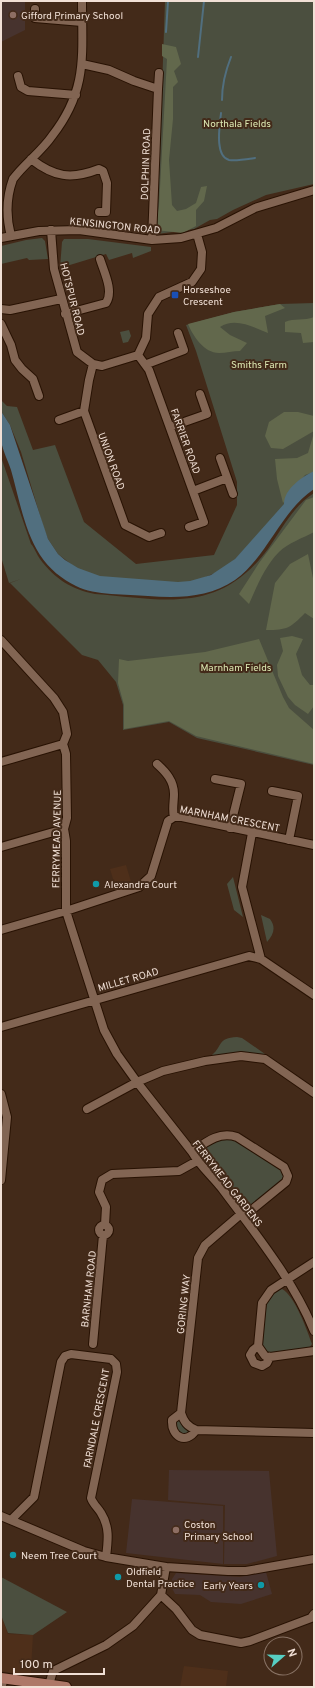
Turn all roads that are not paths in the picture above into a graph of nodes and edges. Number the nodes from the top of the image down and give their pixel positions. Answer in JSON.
{"nodes":[{"id":1,"x":82,"y":1,"type":"edge"},
{"id":2,"x":35,"y":10,"type":"dead end"},
{"id":3,"x":82,"y":22,"type":"junction"},
{"id":4,"x":82,"y":64,"type":"junction"},
{"id":5,"x":159,"y":73,"type":"dead end"},
{"id":6,"x":18,"y":76,"type":"dead end"},
{"id":7,"x":158,"y":88,"type":"junction"},
{"id":8,"x":76,"y":95,"type":"junction"},
{"id":9,"x":31,"y":159,"type":"junction"},
{"id":10,"x":314,"y":190,"type":"edge"},
{"id":11,"x":99,"y":212,"type":"dead end"},
{"id":12,"x":51,"y":230,"type":"junction"},
{"id":13,"x":197,"y":234,"type":"junction"},
{"id":14,"x":11,"y":236,"type":"junction"},
{"id":15,"x":1,"y":238,"type":"edge"},
{"id":16,"x":152,"y":240,"type":"junction"},
{"id":17,"x":100,"y":259,"type":"dead end"},
{"id":18,"x":61,"y":299,"type":"junction"},
{"id":19,"x":1,"y":309,"type":"edge"},
{"id":20,"x":66,"y":314,"type":"junction"},
{"id":21,"x":1,"y":324,"type":"edge"},
{"id":22,"x":178,"y":333,"type":"dead end"},
{"id":23,"x":138,"y":355,"type":"junction"},
{"id":24,"x":93,"y":364,"type":"junction"},
{"id":25,"x":147,"y":364,"type":"junction"},
{"id":26,"x":200,"y":394,"type":"dead end"},
{"id":27,"x":39,"y":396,"type":"dead end"},
{"id":28,"x":84,"y":411,"type":"junction"},
{"id":29,"x":59,"y":420,"type":"dead end"},
{"id":30,"x":170,"y":427,"type":"junction"},
{"id":31,"x":220,"y":458,"type":"dead end"},
{"id":32,"x":227,"y":478,"type":"junction"},
{"id":33,"x":193,"y":491,"type":"junction"},
{"id":34,"x":233,"y":494,"type":"dead end"},
{"id":35,"x":189,"y":527,"type":"dead end"},
{"id":36,"x":160,"y":533,"type":"dead end"},
{"id":37,"x":1,"y":640,"type":"edge"},
{"id":38,"x":63,"y":744,"type":"junction"},
{"id":39,"x":1,"y":762,"type":"edge"},
{"id":40,"x":157,"y":764,"type":"dead end"},
{"id":41,"x":215,"y":779,"type":"dead end"},
{"id":42,"x":272,"y":791,"type":"dead end"},
{"id":43,"x":174,"y":817,"type":"junction"},
{"id":44,"x":230,"y":828,"type":"junction"},
{"id":45,"x":64,"y":829,"type":"junction"},
{"id":46,"x":252,"y":833,"type":"junction"},
{"id":47,"x":289,"y":840,"type":"junction"},
{"id":48,"x":314,"y":845,"type":"edge"},
{"id":49,"x":1,"y":847,"type":"edge"},
{"id":50,"x":66,"y":911,"type":"junction"},
{"id":51,"x":1,"y":930,"type":"edge"},
{"id":52,"x":261,"y":958,"type":"junction"},
{"id":53,"x":314,"y":995,"type":"edge"},
{"id":54,"x":93,"y":1000,"type":"junction"},
{"id":55,"x":1,"y":1026,"type":"edge"},
{"id":56,"x":117,"y":1054,"type":"joint"},
{"id":57,"x":137,"y":1082,"type":"junction"},
{"id":58,"x":314,"y":1092,"type":"edge"},
{"id":59,"x":1,"y":1094,"type":"edge"},
{"id":60,"x":87,"y":1110,"type":"dead end"},
{"id":61,"x":192,"y":1152,"type":"junction"},
{"id":62,"x":197,"y":1161,"type":"junction"},
{"id":63,"x":1,"y":1180,"type":"edge"},
{"id":64,"x":242,"y":1215,"type":"junction"},
{"id":65,"x":314,"y":1262,"type":"edge"},
{"id":66,"x":287,"y":1280,"type":"junction"},
{"id":67,"x":314,"y":1330,"type":"edge"},
{"id":68,"x":93,"y":1344,"type":"dead end"},
{"id":69,"x":258,"y":1346,"type":"junction"},
{"id":70,"x":314,"y":1351,"type":"edge"},
{"id":71,"x":270,"y":1357,"type":"junction"},
{"id":72,"x":181,"y":1413,"type":"junction"},
{"id":73,"x":196,"y":1430,"type":"junction"},
{"id":74,"x":314,"y":1433,"type":"edge"},
{"id":75,"x":1,"y":1516,"type":"edge"},
{"id":76,"x":11,"y":1520,"type":"junction"},
{"id":77,"x":106,"y":1557,"type":"junction"},
{"id":78,"x":314,"y":1559,"type":"edge"},
{"id":79,"x":166,"y":1567,"type":"junction"},
{"id":80,"x":161,"y":1595,"type":"junction"},
{"id":81,"x":314,"y":1614,"type":"edge"},
{"id":82,"x":2,"y":1681,"type":"edge"},
{"id":83,"x":49,"y":1685,"type":"junction"},
{"id":84,"x":66,"y":1687,"type":"edge"}],
"edges":[{"from":1,"to":3,"type":"street"},
{"from":2,"to":3,"type":"street"},
{"from":3,"to":4,"type":"street"},
{"from":4,"to":7,"type":"street"},
{"from":4,"to":8,"type":"street"},
{"from":5,"to":7,"type":"street","name":"DOLPHIN ROAD"},
{"from":6,"to":8,"type":"street"},
{"from":7,"to":16,"type":"street","name":"DOLPHIN ROAD"},
{"from":8,"to":9,"type":"street"},
{"from":9,"to":11,"type":"street"},
{"from":9,"to":14,"type":"street"},
{"from":10,"to":13,"type":"street","name":"KENSINGTON ROAD"},
{"from":12,"to":14,"type":"street","name":"KENSINGTON ROAD"},
{"from":12,"to":16,"type":"street","name":"KENSINGTON ROAD"},
{"from":12,"to":18,"type":"street","name":"HOTSPUR ROAD"},
{"from":13,"to":16,"type":"street","name":"KENSINGTON ROAD"},
{"from":13,"to":23,"type":"street"},
{"from":14,"to":15,"type":"street","name":"KENSINGTON ROAD"},
{"from":17,"to":20,"type":"street"},
{"from":18,"to":19,"type":"street"},
{"from":18,"to":20,"type":"street","name":"HOTSPUR ROAD"},
{"from":20,"to":24,"type":"street","name":"HOTSPUR ROAD"},
{"from":21,"to":27,"type":"street"},
{"from":22,"to":25,"type":"street"},
{"from":23,"to":24,"type":"street"},
{"from":23,"to":25,"type":"street","name":"FARRIER ROAD"},
{"from":24,"to":28,"type":"street","name":"UNION ROAD"},
{"from":25,"to":30,"type":"street","name":"FARRIER ROAD"},
{"from":26,"to":30,"type":"street"},
{"from":28,"to":29,"type":"street"},
{"from":28,"to":36,"type":"street","name":"UNION ROAD"},
{"from":30,"to":33,"type":"street","name":"FARRIER ROAD"},
{"from":31,"to":32,"type":"street"},
{"from":32,"to":33,"type":"street"},
{"from":32,"to":34,"type":"street"},
{"from":33,"to":35,"type":"street","name":"FARRIER ROAD"},
{"from":37,"to":38,"type":"street","name":"FERRYMEAD AVENUE"},
{"from":38,"to":39,"type":"street"},
{"from":38,"to":45,"type":"street","name":"FERRYMEAD AVENUE"},
{"from":40,"to":43,"type":"street"},
{"from":41,"to":44,"type":"street"},
{"from":42,"to":47,"type":"street"},
{"from":43,"to":44,"type":"street","name":"MARNHAM CRESCENT"},
{"from":43,"to":50,"type":"street","name":"MARNHAM CRESCENT"},
{"from":44,"to":46,"type":"street","name":"MARNHAM CRESCENT"},
{"from":45,"to":49,"type":"street"},
{"from":45,"to":50,"type":"street","name":"FERRYMEAD AVENUE"},
{"from":46,"to":47,"type":"street","name":"MARNHAM CRESCENT"},
{"from":46,"to":52,"type":"street"},
{"from":47,"to":48,"type":"street","name":"MARNHAM CRESCENT"},
{"from":50,"to":51,"type":"street","name":"MARNHAM CRESCENT"},
{"from":50,"to":54,"type":"street","name":"FERRYMEAD AVENUE"},
{"from":52,"to":53,"type":"street"},
{"from":52,"to":54,"type":"street","name":"MILLET ROAD"},
{"from":54,"to":55,"type":"street","name":"MILLET ROAD"},
{"from":54,"to":56,"type":"street","name":"FERRYMEAD AVENUE"},
{"from":56,"to":57,"type":"street","name":"FERRYMEAD GARDENS"},
{"from":57,"to":58,"type":"street"},
{"from":57,"to":60,"type":"street"},
{"from":57,"to":61,"type":"street","name":"FERRYMEAD GARDENS"},
{"from":59,"to":63,"type":"street"},
{"from":61,"to":62,"type":"street","name":"FERRYMEAD GARDENS"},
{"from":61,"to":64,"type":"street","name":"GORING WAY"},
{"from":62,"to":64,"type":"street","name":"FERRYMEAD GARDENS"},
{"from":62,"to":68,"type":"street","name":"BARNHAM ROAD"},
{"from":64,"to":66,"type":"street","name":"FERRYMEAD GARDENS"},
{"from":64,"to":72,"type":"street","name":"GORING WAY"},
{"from":65,"to":66,"type":"street"},
{"from":66,"to":67,"type":"street","name":"FERRYMEAD GARDENS"},
{"from":66,"to":69,"type":"street"},
{"from":69,"to":71,"type":"street"},
{"from":69,"to":71,"type":"street"},
{"from":70,"to":71,"type":"street"},
{"from":72,"to":73,"type":"street"},
{"from":72,"to":73,"type":"street","name":"GORING WAY"},
{"from":73,"to":74,"type":"street","name":"GORING WAY"},
{"from":75,"to":76,"type":"street"},
{"from":76,"to":77,"type":"street"},
{"from":76,"to":77,"type":"street","name":"FARNDALE CRESCENT"},
{"from":77,"to":79,"type":"street"},
{"from":78,"to":79,"type":"street"},
{"from":79,"to":80,"type":"street"},
{"from":80,"to":81,"type":"street"},
{"from":80,"to":83,"type":"street"},
{"from":82,"to":83,"type":"main road"},
{"from":83,"to":84,"type":"main road"}]}
